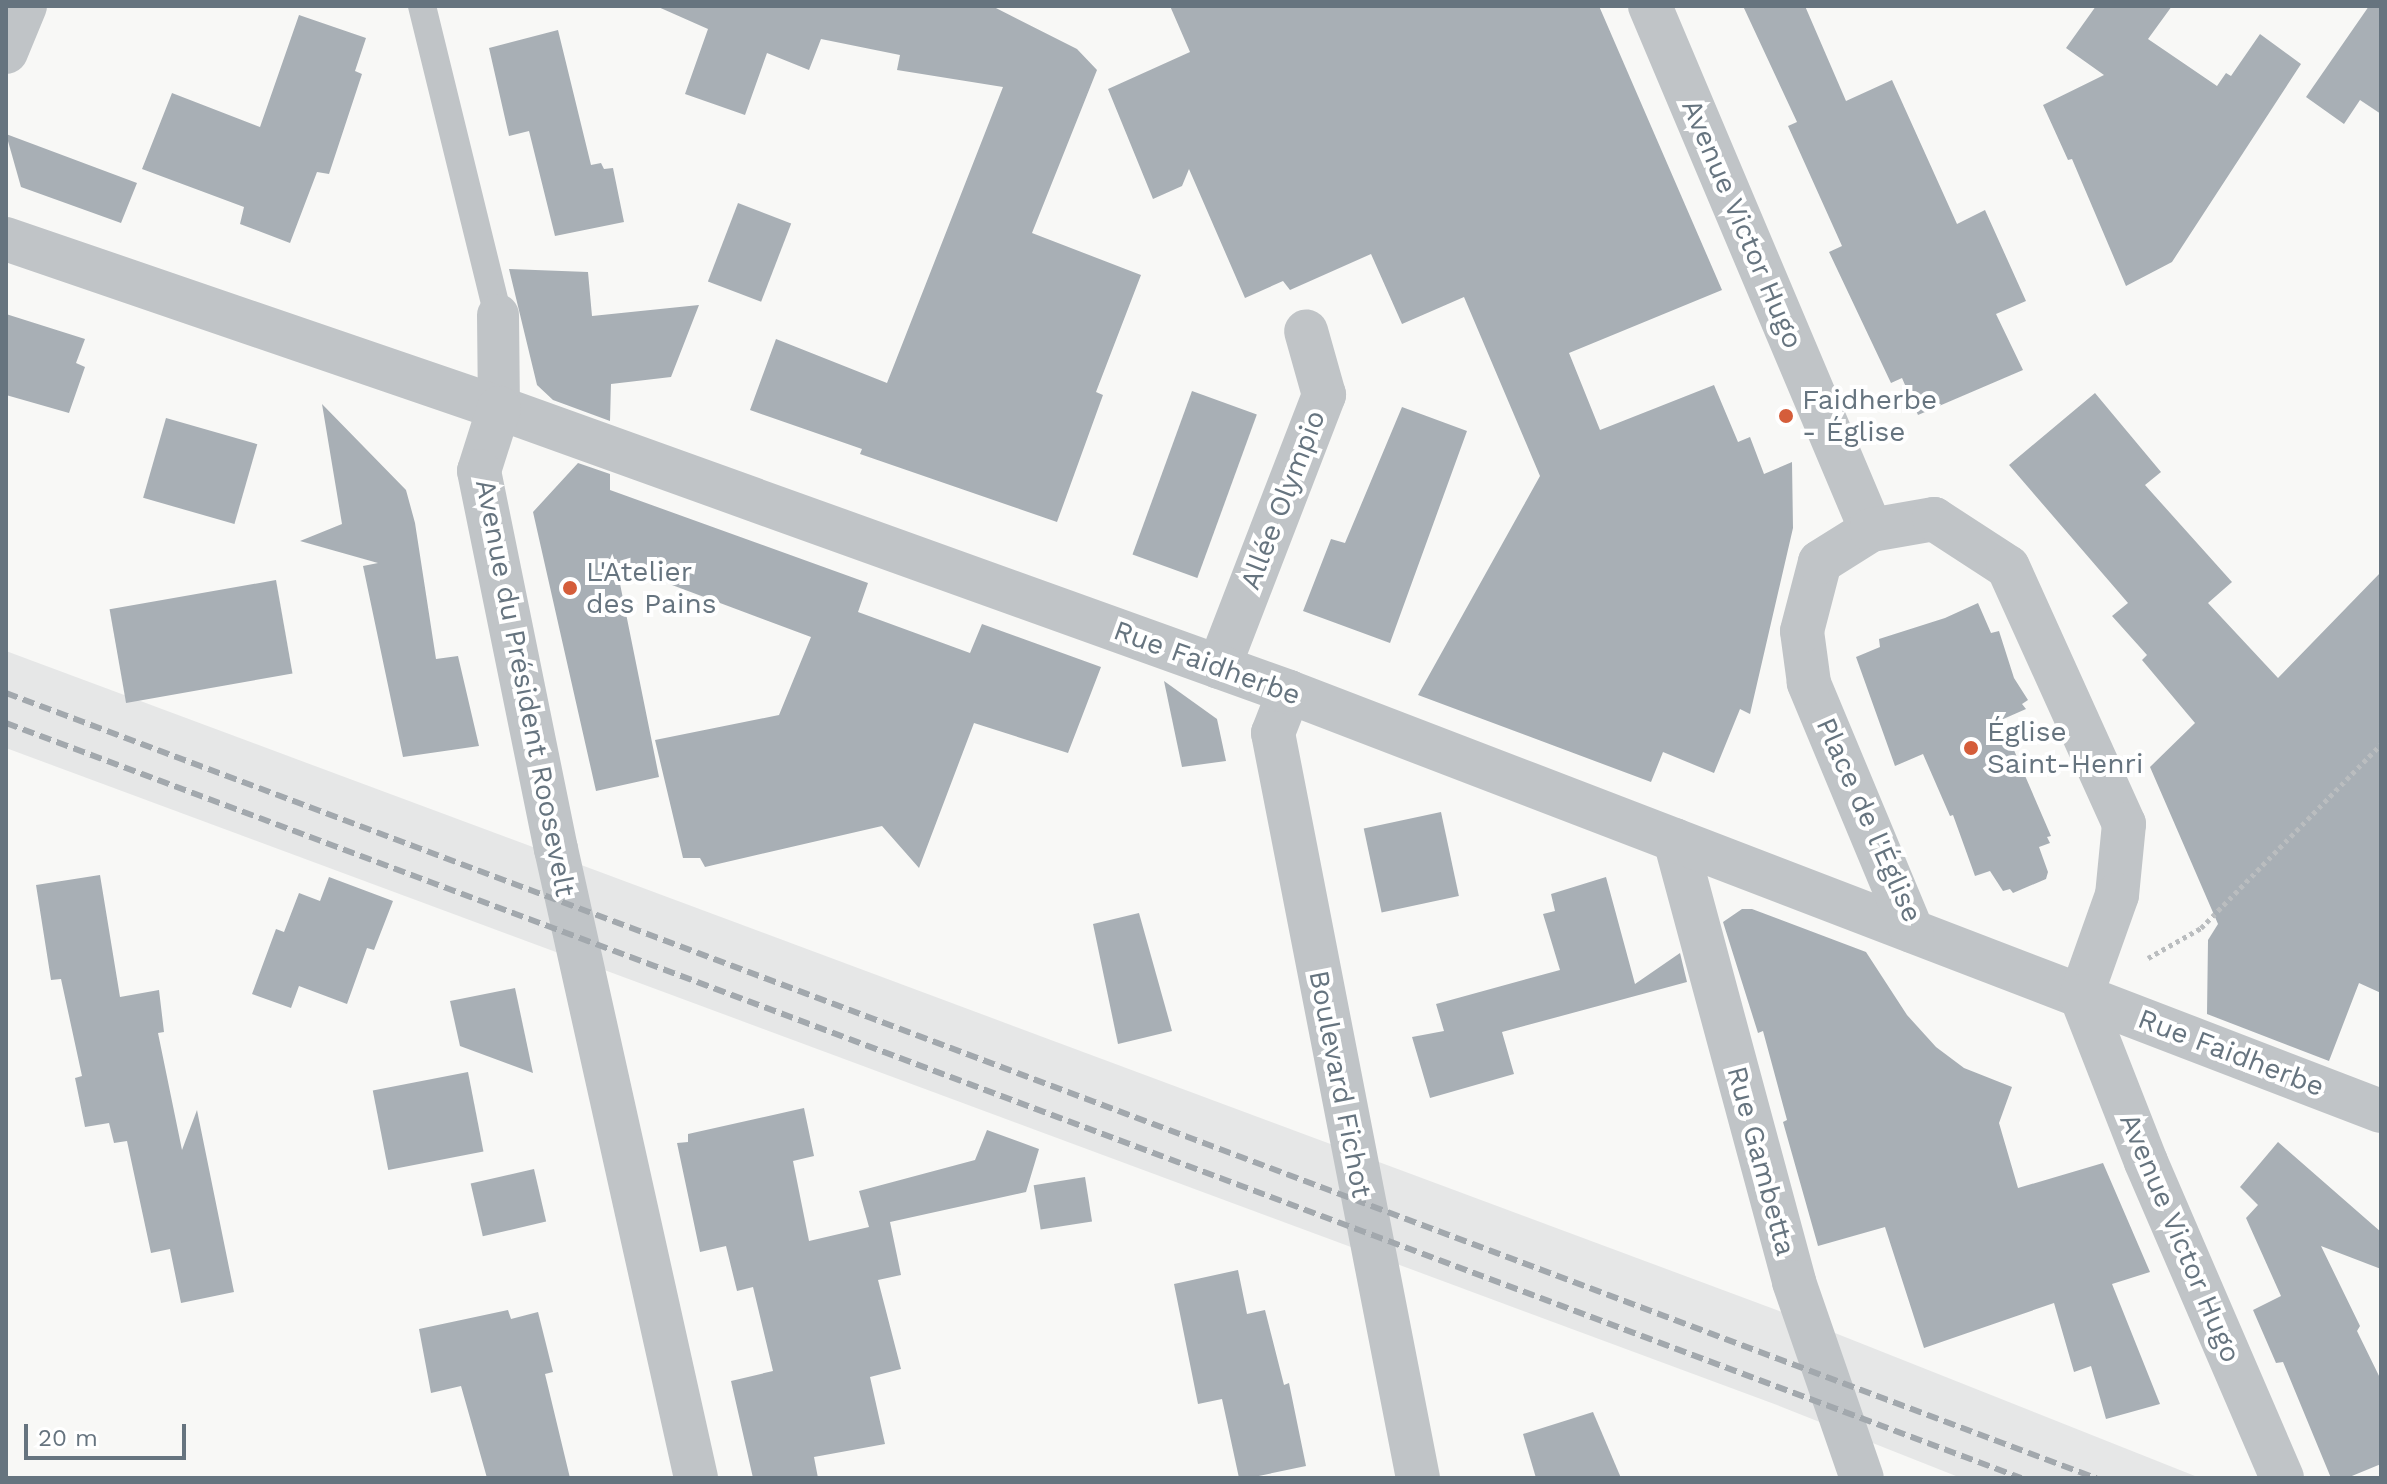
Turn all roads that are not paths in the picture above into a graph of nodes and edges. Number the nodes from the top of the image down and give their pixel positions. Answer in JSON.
{"nodes":[{"id":1,"x":25,"y":6,"type":"edge"},
{"id":2,"x":422,"y":6,"type":"edge"},
{"id":3,"x":1650,"y":6,"type":"edge"},
{"id":4,"x":6,"y":52,"type":"edge"},
{"id":5,"x":6,"y":239,"type":"edge"},
{"id":6,"x":498,"y":315,"type":"joint"},
{"id":7,"x":1306,"y":331,"type":"dead end"},
{"id":8,"x":499,"y":408,"type":"junction"},
{"id":9,"x":1871,"y":530,"type":"junction"},
{"id":10,"x":1219,"y":667,"type":"junction"},
{"id":11,"x":1289,"y":692,"type":"junction"},
{"id":12,"x":1675,"y":840,"type":"junction"},
{"id":13,"x":1912,"y":931,"type":"junction"},
{"id":14,"x":2081,"y":996,"type":"junction"},
{"id":15,"x":2381,"y":1111,"type":"edge"},
{"id":16,"x":696,"y":1478,"type":"edge"},
{"id":17,"x":1418,"y":1478,"type":"edge"},
{"id":18,"x":1862,"y":1478,"type":"edge"},
{"id":19,"x":2282,"y":1478,"type":"edge"}],
"edges":[{"from":1,"to":4,"type":"street"},
{"from":2,"to":6,"type":"lane"},
{"from":3,"to":9,"type":"street","name":"Avenue Victor Hugo"},
{"from":5,"to":8,"type":"street"},
{"from":6,"to":8,"type":"street"},
{"from":7,"to":10,"type":"street","name":"Allée Olympio"},
{"from":8,"to":10,"type":"street","name":"Rue Faidherbe"},
{"from":8,"to":16,"type":"street","name":"Avenue du Président Roosevelt"},
{"from":9,"to":13,"type":"street","name":"Place de l'Église"},
{"from":9,"to":14,"type":"street","name":"Place de l'Église"},
{"from":10,"to":11,"type":"street","name":"Rue Faidherbe"},
{"from":11,"to":12,"type":"street","name":"Rue Faidherbe"},
{"from":11,"to":17,"type":"street","name":"Boulevard Fichot"},
{"from":12,"to":13,"type":"street","name":"Rue Faidherbe"},
{"from":12,"to":18,"type":"street","name":"Rue Gambetta"},
{"from":13,"to":14,"type":"street","name":"Place de l'Église"},
{"from":14,"to":15,"type":"street","name":"Rue Faidherbe"},
{"from":14,"to":19,"type":"street","name":"Avenue Victor Hugo"}]}
